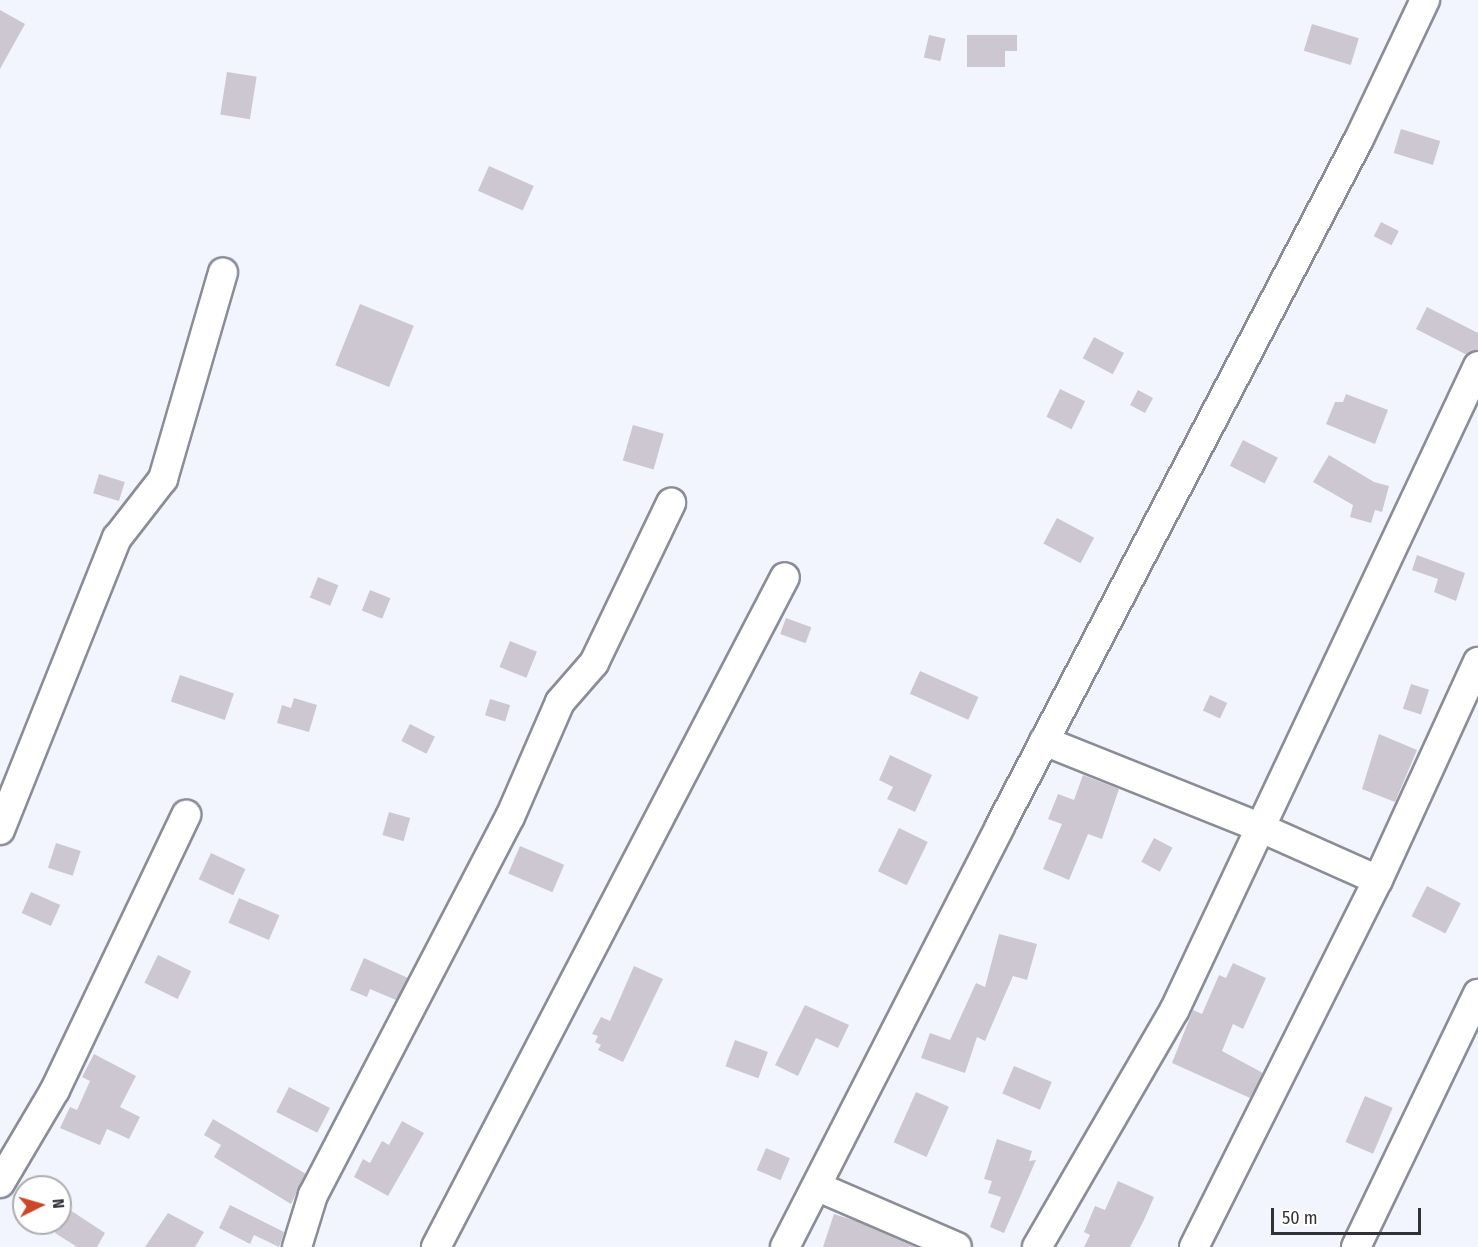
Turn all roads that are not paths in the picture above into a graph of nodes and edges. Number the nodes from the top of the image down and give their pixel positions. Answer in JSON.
{"nodes":[{"id":1,"x":1425,"y":0,"type":"edge"},
{"id":2,"x":223,"y":273,"type":"dead end"},
{"id":3,"x":1478,"y":366,"type":"edge"},
{"id":4,"x":671,"y":503,"type":"dead end"},
{"id":5,"x":785,"y":577,"type":"dead end"},
{"id":6,"x":1478,"y":662,"type":"edge"},
{"id":7,"x":1044,"y":741,"type":"junction"},
{"id":8,"x":186,"y":815,"type":"dead end"},
{"id":9,"x":1261,"y":828,"type":"junction"},
{"id":10,"x":0,"y":830,"type":"edge"},
{"id":11,"x":1378,"y":880,"type":"junction"},
{"id":12,"x":1478,"y":994,"type":"edge"},
{"id":13,"x":0,"y":1183,"type":"edge"},
{"id":14,"x":818,"y":1187,"type":"junction"},
{"id":15,"x":297,"y":1247,"type":"edge"},
{"id":16,"x":436,"y":1247,"type":"edge"},
{"id":17,"x":785,"y":1247,"type":"edge"},
{"id":18,"x":957,"y":1247,"type":"edge"},
{"id":19,"x":1037,"y":1247,"type":"edge"},
{"id":20,"x":1194,"y":1247,"type":"edge"},
{"id":21,"x":1356,"y":1247,"type":"edge"}],
"edges":[{"from":1,"to":7,"type":"street"},
{"from":2,"to":10,"type":"street"},
{"from":3,"to":9,"type":"street"},
{"from":4,"to":15,"type":"street"},
{"from":5,"to":16,"type":"street"},
{"from":6,"to":11,"type":"street"},
{"from":7,"to":9,"type":"street"},
{"from":7,"to":14,"type":"street"},
{"from":8,"to":13,"type":"street"},
{"from":9,"to":11,"type":"street"},
{"from":9,"to":19,"type":"street"},
{"from":11,"to":20,"type":"street"},
{"from":12,"to":21,"type":"street"},
{"from":14,"to":17,"type":"street"},
{"from":14,"to":18,"type":"street"}]}
